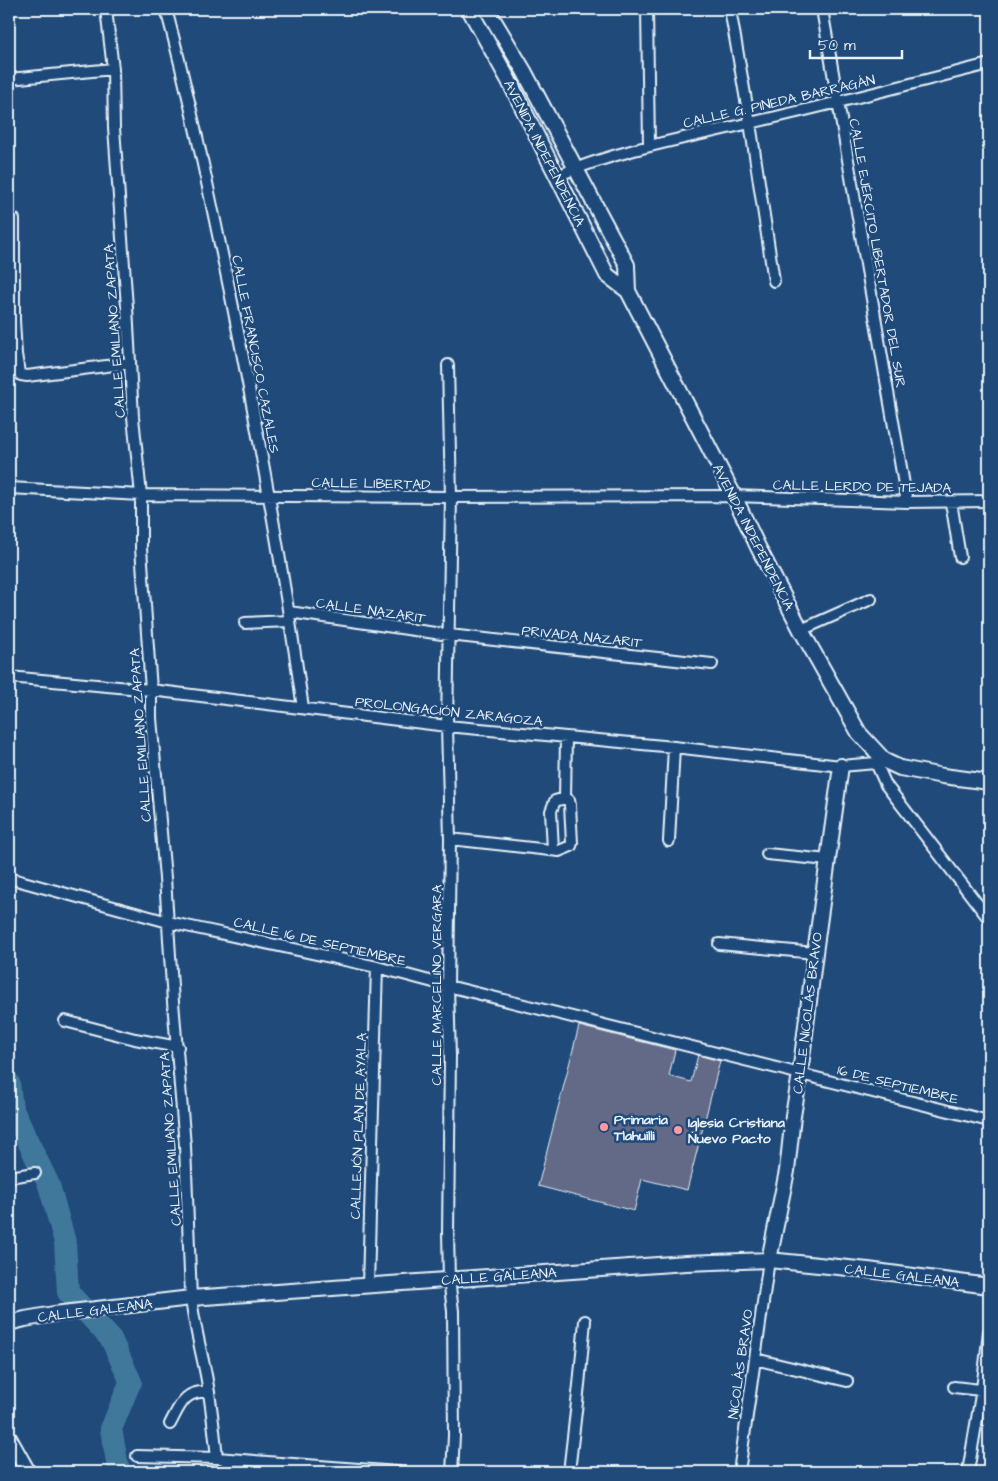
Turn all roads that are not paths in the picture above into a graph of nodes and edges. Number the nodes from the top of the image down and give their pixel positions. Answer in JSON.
{"nodes":[{"id":1,"x":106,"y":9,"type":"edge"},
{"id":2,"x":166,"y":9,"type":"edge"},
{"id":3,"x":469,"y":9,"type":"edge"},
{"id":4,"x":487,"y":9,"type":"edge"},
{"id":5,"x":647,"y":9,"type":"edge"},
{"id":6,"x":730,"y":9,"type":"edge"},
{"id":7,"x":822,"y":9,"type":"edge"},
{"id":8,"x":989,"y":64,"type":"edge"},
{"id":9,"x":113,"y":69,"type":"junction"},
{"id":10,"x":524,"y":71,"type":"junction"},
{"id":11,"x":9,"y":79,"type":"edge"},
{"id":12,"x":508,"y":79,"type":"junction"},
{"id":13,"x":838,"y":102,"type":"junction"},
{"id":14,"x":750,"y":123,"type":"junction"},
{"id":15,"x":649,"y":146,"type":"junction"},
{"id":16,"x":575,"y":168,"type":"junction"},
{"id":17,"x":557,"y":176,"type":"junction"},
{"id":18,"x":14,"y":219,"type":"dead end"},
{"id":19,"x":774,"y":280,"type":"dead end"},
{"id":20,"x":628,"y":291,"type":"junction"},
{"id":21,"x":130,"y":364,"type":"junction"},
{"id":22,"x":448,"y":365,"type":"dead end"},
{"id":23,"x":9,"y":488,"type":"edge"},
{"id":24,"x":141,"y":494,"type":"junction"},
{"id":25,"x":270,"y":495,"type":"junction"},
{"id":26,"x":734,"y":496,"type":"junction"},
{"id":27,"x":451,"y":497,"type":"junction"},
{"id":28,"x":989,"y":501,"type":"edge"},
{"id":29,"x":907,"y":502,"type":"junction"},
{"id":30,"x":951,"y":502,"type":"junction"},
{"id":31,"x":960,"y":557,"type":"dead end"},
{"id":32,"x":871,"y":599,"type":"dead end"},
{"id":33,"x":290,"y":617,"type":"junction"},
{"id":34,"x":245,"y":623,"type":"dead end"},
{"id":35,"x":801,"y":630,"type":"junction"},
{"id":36,"x":449,"y":635,"type":"junction"},
{"id":37,"x":712,"y":664,"type":"dead end"},
{"id":38,"x":9,"y":677,"type":"edge"},
{"id":39,"x":151,"y":690,"type":"junction"},
{"id":40,"x":303,"y":708,"type":"junction"},
{"id":41,"x":448,"y":726,"type":"junction"},
{"id":42,"x":566,"y":738,"type":"junction"},
{"id":43,"x":674,"y":747,"type":"junction"},
{"id":44,"x":881,"y":762,"type":"junction"},
{"id":45,"x":841,"y":766,"type":"junction"},
{"id":46,"x":989,"y":782,"type":"edge"},
{"id":47,"x":562,"y":798,"type":"junction"},
{"id":48,"x":450,"y":840,"type":"junction"},
{"id":49,"x":668,"y":841,"type":"dead end"},
{"id":50,"x":556,"y":850,"type":"junction"},
{"id":51,"x":767,"y":854,"type":"dead end"},
{"id":52,"x":828,"y":860,"type":"junction"},
{"id":53,"x":9,"y":878,"type":"edge"},
{"id":54,"x":989,"y":919,"type":"edge"},
{"id":55,"x":168,"y":922,"type":"junction"},
{"id":56,"x":719,"y":944,"type":"dead end"},
{"id":57,"x":815,"y":952,"type":"junction"},
{"id":58,"x":377,"y":966,"type":"junction"},
{"id":59,"x":448,"y":986,"type":"junction"},
{"id":60,"x":65,"y":1021,"type":"dead end"},
{"id":61,"x":178,"y":1047,"type":"junction"},
{"id":62,"x":800,"y":1074,"type":"junction"},
{"id":63,"x":989,"y":1121,"type":"edge"},
{"id":64,"x":36,"y":1173,"type":"dead end"},
{"id":65,"x":9,"y":1177,"type":"edge"},
{"id":66,"x":769,"y":1260,"type":"junction"},
{"id":67,"x":449,"y":1279,"type":"junction"},
{"id":68,"x":368,"y":1285,"type":"junction"},
{"id":69,"x":989,"y":1286,"type":"edge"},
{"id":70,"x":191,"y":1298,"type":"junction"},
{"id":71,"x":585,"y":1321,"type":"dead end"},
{"id":72,"x":9,"y":1323,"type":"edge"},
{"id":73,"x":989,"y":1332,"type":"edge"},
{"id":74,"x":755,"y":1359,"type":"junction"},
{"id":75,"x":847,"y":1381,"type":"dead end"},
{"id":76,"x":954,"y":1387,"type":"dead end"},
{"id":77,"x":986,"y":1390,"type":"edge"},
{"id":78,"x":208,"y":1392,"type":"junction"},
{"id":79,"x":170,"y":1424,"type":"dead end"},
{"id":80,"x":9,"y":1438,"type":"edge"},
{"id":81,"x":137,"y":1456,"type":"dead end"},
{"id":82,"x":222,"y":1459,"type":"junction"},
{"id":83,"x":28,"y":1472,"type":"edge"},
{"id":84,"x":228,"y":1472,"type":"edge"},
{"id":85,"x":398,"y":1472,"type":"edge"},
{"id":86,"x":452,"y":1472,"type":"edge"},
{"id":87,"x":569,"y":1472,"type":"edge"},
{"id":88,"x":740,"y":1472,"type":"edge"},
{"id":89,"x":968,"y":1472,"type":"edge"}],
"edges":[{"from":1,"to":9,"type":"street","name":"CALLE EMILIANO ZAPATA"},
{"from":2,"to":25,"type":"street","name":"CALLE FRANCISCO CAZALES"},
{"from":3,"to":12,"type":"main road","name":"AVENIDA INDEPENDENCIA"},
{"from":4,"to":10,"type":"main road","name":"AVENIDA INDEPENDENCIA"},
{"from":5,"to":15,"type":"street"},
{"from":6,"to":14,"type":"street"},
{"from":7,"to":13,"type":"street","name":"CALLE EJÉRCITO LIBERTADOR DEL SUR"},
{"from":8,"to":13,"type":"street","name":"CALLE G. PINEDA BARRAGÁN"},
{"from":9,"to":11,"type":"street"},
{"from":9,"to":21,"type":"street","name":"CALLE EMILIANO ZAPATA"},
{"from":10,"to":12,"type":"main road"},
{"from":10,"to":16,"type":"main road","name":"AVENIDA INDEPENDENCIA"},
{"from":12,"to":17,"type":"main road","name":"AVENIDA INDEPENDENCIA"},
{"from":13,"to":14,"type":"street","name":"CALLE G. PINEDA BARRAGÁN"},
{"from":13,"to":29,"type":"street","name":"CALLE EJÉRCITO LIBERTADOR DEL SUR"},
{"from":14,"to":15,"type":"street","name":"CALLE G. PINEDA BARRAGÁN"},
{"from":14,"to":19,"type":"street"},
{"from":15,"to":16,"type":"street","name":"CALLE G. PINEDA BARRAGÁN"},
{"from":16,"to":17,"type":"street","name":"CALLE G. PINEDA BARRAGÁN"},
{"from":16,"to":20,"type":"main road","name":"AVENIDA INDEPENDENCIA"},
{"from":17,"to":20,"type":"main road","name":"AVENIDA INDEPENDENCIA"},
{"from":18,"to":21,"type":"street"},
{"from":20,"to":26,"type":"main road","name":"AVENIDA INDEPENDENCIA"},
{"from":21,"to":24,"type":"street","name":"CALLE EMILIANO ZAPATA"},
{"from":22,"to":27,"type":"street","name":"CALLE MARCELINO VERGARA"},
{"from":23,"to":24,"type":"street","name":"CALLE LIBERTAD"},
{"from":24,"to":25,"type":"street","name":"CALLE LIBERTAD"},
{"from":24,"to":39,"type":"street","name":"CALLE EMILIANO ZAPATA"},
{"from":25,"to":27,"type":"street","name":"CALLE LIBERTAD"},
{"from":25,"to":33,"type":"street","name":"CALLE FRANCISCO CAZALES"},
{"from":26,"to":27,"type":"street","name":"CALLE LIBERTAD"},
{"from":26,"to":29,"type":"street","name":"CALLE LERDO DE TEJADA"},
{"from":26,"to":35,"type":"main road","name":"AVENIDA INDEPENDENCIA"},
{"from":27,"to":36,"type":"street","name":"CALLE MARCELINO VERGARA"},
{"from":28,"to":30,"type":"street","name":"CALLE LERDO DE TEJADA"},
{"from":29,"to":30,"type":"street","name":"CALLE LERDO DE TEJADA"},
{"from":30,"to":31,"type":"street"},
{"from":32,"to":35,"type":"street"},
{"from":33,"to":34,"type":"street","name":"CALLE NAZARIT"},
{"from":33,"to":36,"type":"street","name":"CALLE NAZARIT"},
{"from":33,"to":40,"type":"street","name":"CALLE FRANCISCO CAZALES"},
{"from":35,"to":44,"type":"main road","name":"AVENIDA INDEPENDENCIA"},
{"from":36,"to":37,"type":"street","name":"PRIVADA NAZARIT"},
{"from":36,"to":41,"type":"street","name":"CALLE MARCELINO VERGARA"},
{"from":38,"to":39,"type":"street","name":"PROLONGACIÓN ZARAGOZA"},
{"from":39,"to":40,"type":"street","name":"PROLONGACIÓN ZARAGOZA"},
{"from":39,"to":55,"type":"street","name":"CALLE EMILIANO ZAPATA"},
{"from":40,"to":41,"type":"street","name":"PROLONGACIÓN ZARAGOZA"},
{"from":41,"to":42,"type":"street","name":"PROLONGACIÓN ZARAGOZA"},
{"from":41,"to":48,"type":"street","name":"CALLE MARCELINO VERGARA"},
{"from":42,"to":43,"type":"street","name":"PROLONGACIÓN ZARAGOZA"},
{"from":42,"to":47,"type":"street"},
{"from":43,"to":45,"type":"street","name":"PROLONGACIÓN ZARAGOZA"},
{"from":43,"to":49,"type":"street"},
{"from":44,"to":45,"type":"street","name":"PROLONGACIÓN ZARAGOZA"},
{"from":44,"to":46,"type":"main road","name":"AVENIDA INDEPENDENCIA"},
{"from":44,"to":54,"type":"street","name":"AVENIDA INDEPENDENCIA"},
{"from":45,"to":52,"type":"main road","name":"CALLE NICOLÁS BRAVO"},
{"from":47,"to":50,"type":"street"},
{"from":47,"to":50,"type":"street"},
{"from":48,"to":50,"type":"street"},
{"from":48,"to":59,"type":"street","name":"CALLE MARCELINO VERGARA"},
{"from":51,"to":52,"type":"street"},
{"from":52,"to":57,"type":"main road","name":"CALLE NICOLÁS BRAVO"},
{"from":53,"to":55,"type":"street","name":"CALLE 16 DE SEPTIEMBRE"},
{"from":55,"to":58,"type":"street","name":"CALLE 16 DE SEPTIEMBRE"},
{"from":55,"to":61,"type":"street","name":"CALLE EMILIANO ZAPATA"},
{"from":56,"to":57,"type":"street"},
{"from":57,"to":62,"type":"main road","name":"CALLE NICOLÁS BRAVO"},
{"from":58,"to":59,"type":"street","name":"CALLE 16 DE SEPTIEMBRE"},
{"from":58,"to":68,"type":"street","name":"CALLEJÓN PLAN DE AYALA"},
{"from":59,"to":62,"type":"street","name":"CALLE 16 DE SEPTIEMBRE"},
{"from":59,"to":67,"type":"street","name":"CALLE MARCELINO VERGARA"},
{"from":60,"to":61,"type":"street"},
{"from":61,"to":70,"type":"street","name":"CALLE EMILIANO ZAPATA"},
{"from":62,"to":63,"type":"street","name":"16 DE SEPTIEMBRE"},
{"from":62,"to":66,"type":"main road","name":"CALLE NICOLÁS BRAVO"},
{"from":64,"to":65,"type":"street"},
{"from":66,"to":67,"type":"main road","name":"CALLE GALEANA"},
{"from":66,"to":69,"type":"main road","name":"CALLE GALEANA"},
{"from":66,"to":74,"type":"street","name":"NICOLÁS BRAVO"},
{"from":67,"to":68,"type":"main road","name":"CALLE GALEANA"},
{"from":67,"to":86,"type":"street","name":"CALLE MARCELINO VERGARA"},
{"from":68,"to":70,"type":"main road","name":"CALLE GALEANA"},
{"from":70,"to":72,"type":"main road","name":"CALLE GALEANA"},
{"from":70,"to":78,"type":"street","name":"CALLE EMILIANO ZAPATA"},
{"from":71,"to":87,"type":"street"},
{"from":73,"to":77,"type":"street"},
{"from":74,"to":75,"type":"street"},
{"from":74,"to":88,"type":"street","name":"NICOLÁS BRAVO"},
{"from":76,"to":77,"type":"street"},
{"from":77,"to":89,"type":"street"},
{"from":78,"to":79,"type":"street"},
{"from":78,"to":82,"type":"street","name":"CALLE EMILIANO ZAPATA"},
{"from":80,"to":83,"type":"main road"},
{"from":81,"to":82,"type":"street"},
{"from":82,"to":84,"type":"street","name":"CALLE EMILIANO ZAPATA"},
{"from":82,"to":85,"type":"street"}]}
